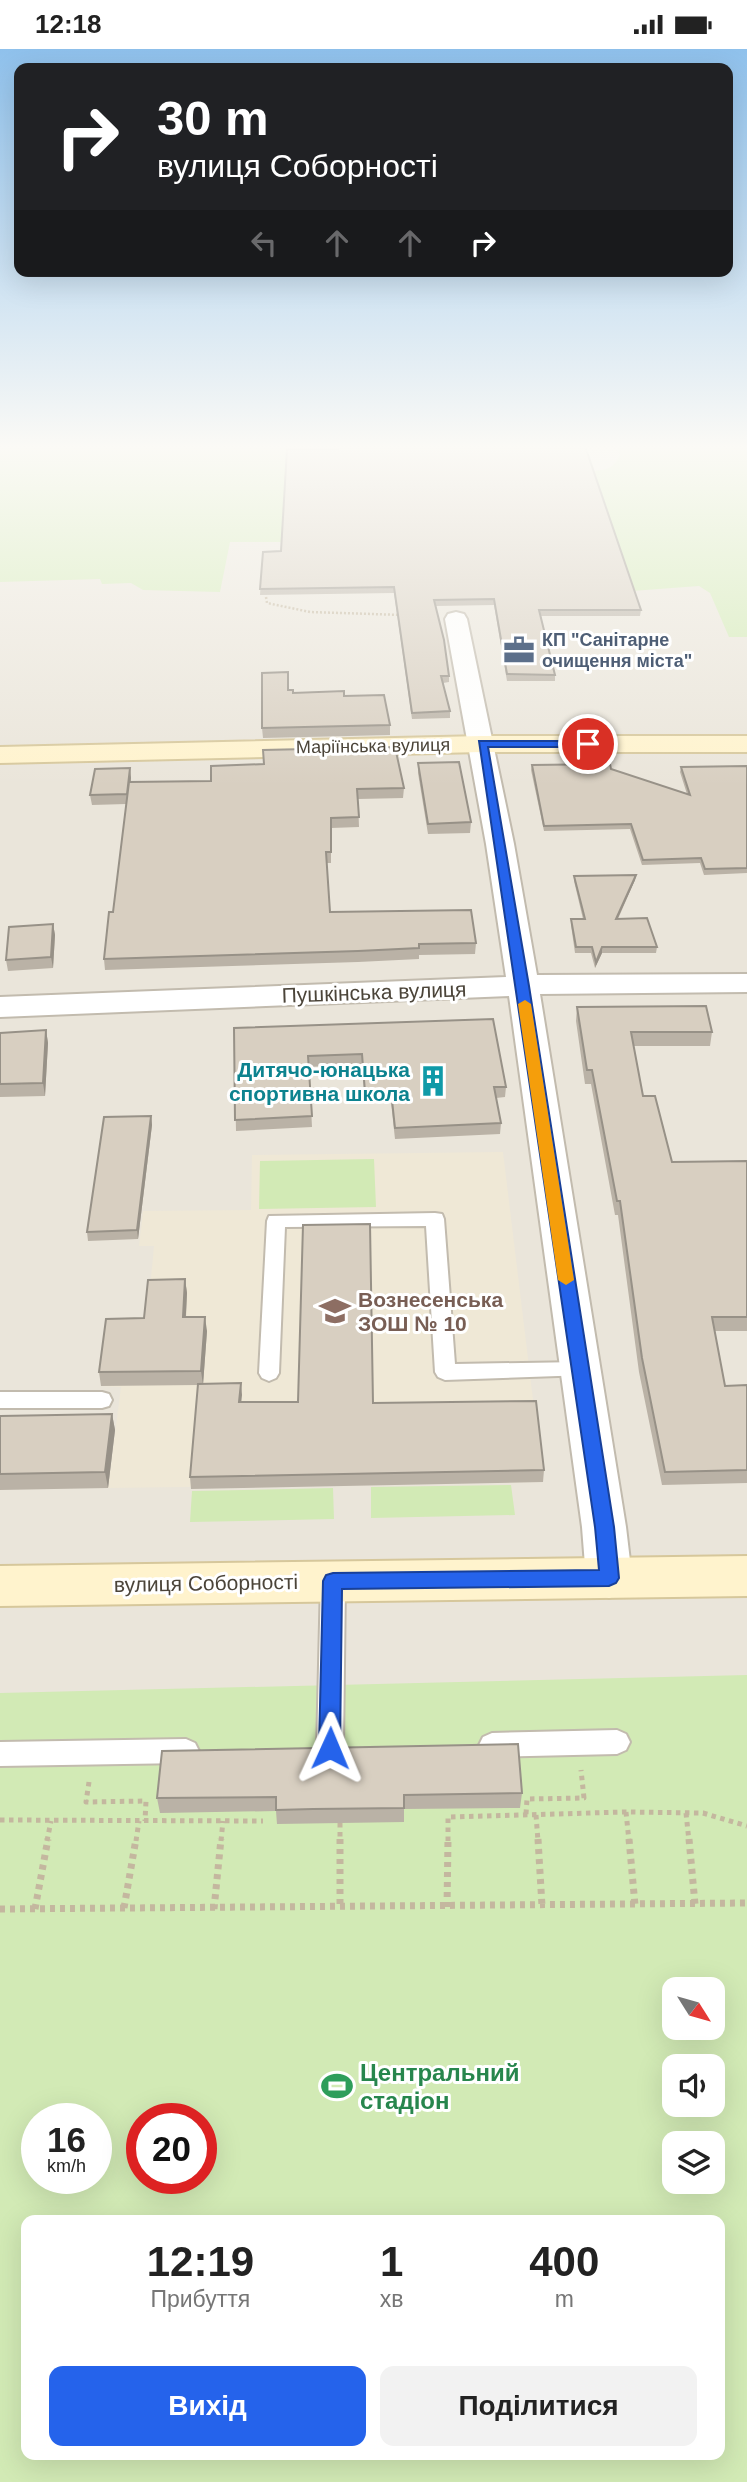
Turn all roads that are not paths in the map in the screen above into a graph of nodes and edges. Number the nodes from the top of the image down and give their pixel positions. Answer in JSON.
{"nodes":[{"id":1,"x":456,"y":618,"type":"dead end"},
{"id":2,"x":482,"y":744,"type":"junction"},
{"id":3,"x":747,"y":744,"type":"edge"},
{"id":4,"x":0,"y":755,"type":"edge"},
{"id":5,"x":747,"y":983,"type":"edge"},
{"id":6,"x":522,"y":986,"type":"junction"},
{"id":7,"x":0,"y":1006,"type":"edge"},
{"id":8,"x":580,"y":1370,"type":"junction"},
{"id":9,"x":269,"y":1373,"type":"dead end"},
{"id":10,"x":0,"y":1400,"type":"edge"},
{"id":11,"x":102,"y":1400,"type":"dead end"},
{"id":12,"x":747,"y":1576,"type":"edge"},
{"id":13,"x":609,"y":1578,"type":"junction"},
{"id":14,"x":333,"y":1581,"type":"junction"},
{"id":15,"x":0,"y":1585,"type":"edge"},
{"id":16,"x":617,"y":1742,"type":"dead end"},
{"id":17,"x":467,"y":1745,"type":"edge"},
{"id":18,"x":302,"y":1749,"type":"edge"},
{"id":19,"x":204,"y":1751,"type":"edge"},
{"id":20,"x":0,"y":1755,"type":"edge"}],
"edges":[{"from":1,"to":2,"type":"street"},
{"from":2,"to":3,"type":"main road","name":"Маріїнська вулиця"},
{"from":2,"to":4,"type":"main road","name":"Маріїнська вулиця"},
{"from":2,"to":6,"type":"street"},
{"from":5,"to":6,"type":"street","name":"Пушкінська вулиця"},
{"from":6,"to":7,"type":"street","name":"Пушкінська вулиця"},
{"from":6,"to":8,"type":"street"},
{"from":8,"to":9,"type":"lane"},
{"from":8,"to":13,"type":"street"},
{"from":10,"to":11,"type":"lane"},
{"from":12,"to":13,"type":"main road","name":"вулиця Соборності"},
{"from":13,"to":14,"type":"main road","name":"вулиця Соборності"},
{"from":14,"to":15,"type":"main road","name":"вулиця Соборності"},
{"from":14,"to":18,"type":"lane"},
{"from":16,"to":17,"type":"lane"},
{"from":19,"to":20,"type":"lane"}]}
